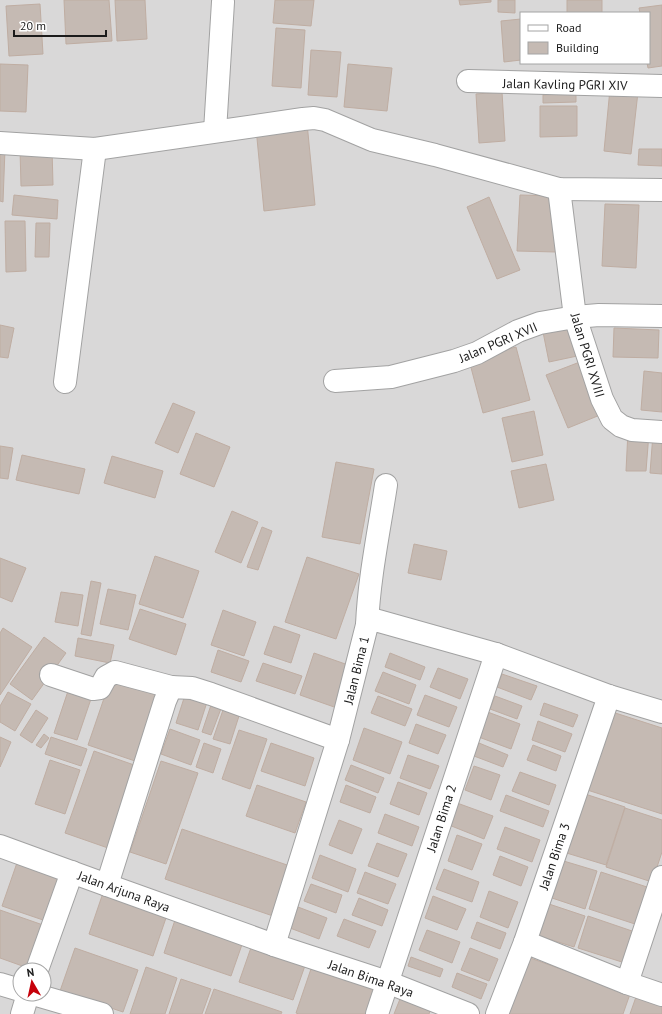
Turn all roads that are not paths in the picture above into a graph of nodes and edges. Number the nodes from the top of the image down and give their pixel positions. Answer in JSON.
{"nodes":[{"id":1,"x":223,"y":2,"type":"dead end"},
{"id":2,"x":468,"y":81,"type":"dead end"},
{"id":3,"x":662,"y":86,"type":"edge"},
{"id":4,"x":215,"y":131,"type":"junction"},
{"id":5,"x":0,"y":142,"type":"edge"},
{"id":6,"x":95,"y":149,"type":"junction"},
{"id":7,"x":558,"y":189,"type":"junction"},
{"id":8,"x":662,"y":190,"type":"edge"},
{"id":9,"x":662,"y":316,"type":"edge"},
{"id":10,"x":575,"y":317,"type":"junction"},
{"id":11,"x":335,"y":381,"type":"dead end"},
{"id":12,"x":64,"y":382,"type":"dead end"},
{"id":13,"x":662,"y":432,"type":"edge"},
{"id":14,"x":386,"y":485,"type":"dead end"},
{"id":15,"x":367,"y":625,"type":"junction"},
{"id":16,"x":496,"y":654,"type":"junction"},
{"id":17,"x":51,"y":675,"type":"dead end"},
{"id":18,"x":171,"y":687,"type":"junction"},
{"id":19,"x":608,"y":696,"type":"junction"},
{"id":20,"x":662,"y":712,"type":"edge"},
{"id":21,"x":338,"y":740,"type":"junction"},
{"id":22,"x":0,"y":846,"type":"edge"},
{"id":23,"x":72,"y":872,"type":"junction"},
{"id":24,"x":662,"y":878,"type":"edge"},
{"id":25,"x":107,"y":885,"type":"junction"},
{"id":26,"x":525,"y":942,"type":"junction"},
{"id":27,"x":274,"y":945,"type":"junction"},
{"id":28,"x":40,"y":962,"type":"edge"},
{"id":29,"x":387,"y":982,"type":"junction"},
{"id":30,"x":627,"y":983,"type":"junction"},
{"id":31,"x":0,"y":984,"type":"edge"},
{"id":32,"x":12,"y":988,"type":"edge"},
{"id":33,"x":662,"y":995,"type":"edge"},
{"id":34,"x":52,"y":1000,"type":"edge"},
{"id":35,"x":26,"y":1002,"type":"edge"},
{"id":36,"x":22,"y":1014,"type":"edge"},
{"id":37,"x":102,"y":1014,"type":"edge"},
{"id":38,"x":376,"y":1014,"type":"edge"},
{"id":39,"x":468,"y":1014,"type":"edge"},
{"id":40,"x":498,"y":1014,"type":"edge"}],
"edges":[{"from":1,"to":4,"type":"street"},
{"from":2,"to":3,"type":"street","name":"Jalan Kavling PGRI XIV"},
{"from":4,"to":6,"type":"street"},
{"from":4,"to":7,"type":"street"},
{"from":5,"to":6,"type":"street"},
{"from":6,"to":12,"type":"street"},
{"from":7,"to":8,"type":"street"},
{"from":7,"to":10,"type":"street","name":"Jalan PGRI XVIII"},
{"from":9,"to":10,"type":"street","name":"Jalan PGRI XVII"},
{"from":10,"to":11,"type":"street","name":"Jalan PGRI XVII"},
{"from":10,"to":13,"type":"street","name":"Jalan PGRI XVIII"},
{"from":14,"to":15,"type":"street"},
{"from":15,"to":16,"type":"street","name":"Jalan Bima 1"},
{"from":15,"to":21,"type":"street","name":"Jalan Bima 1"},
{"from":16,"to":19,"type":"street","name":"Jalan Bima 1"},
{"from":16,"to":29,"type":"street","name":"Jalan Bima 2"},
{"from":17,"to":18,"type":"street"},
{"from":18,"to":21,"type":"street"},
{"from":18,"to":25,"type":"street"},
{"from":19,"to":20,"type":"street","name":"Jalan Bima 1"},
{"from":19,"to":26,"type":"street","name":"Jalan Bima 3"},
{"from":21,"to":27,"type":"street","name":"Jalan Bima 1"},
{"from":22,"to":23,"type":"street"},
{"from":23,"to":25,"type":"street","name":"Jalan Arjuna Raya"},
{"from":23,"to":28,"type":"street","name":"Jalan Arjuna Raya"},
{"from":24,"to":30,"type":"street"},
{"from":25,"to":27,"type":"street","name":"Jalan Arjuna Raya"},
{"from":26,"to":30,"type":"street"},
{"from":26,"to":40,"type":"street","name":"Jalan Bima 3"},
{"from":27,"to":29,"type":"street","name":"Jalan Bima Raya"},
{"from":29,"to":38,"type":"street","name":"Jalan Bima 2"},
{"from":29,"to":39,"type":"street","name":"Jalan Bima Raya"},
{"from":30,"to":33,"type":"street"},
{"from":31,"to":32,"type":"street"},
{"from":34,"to":37,"type":"street"},
{"from":35,"to":36,"type":"street"}]}
